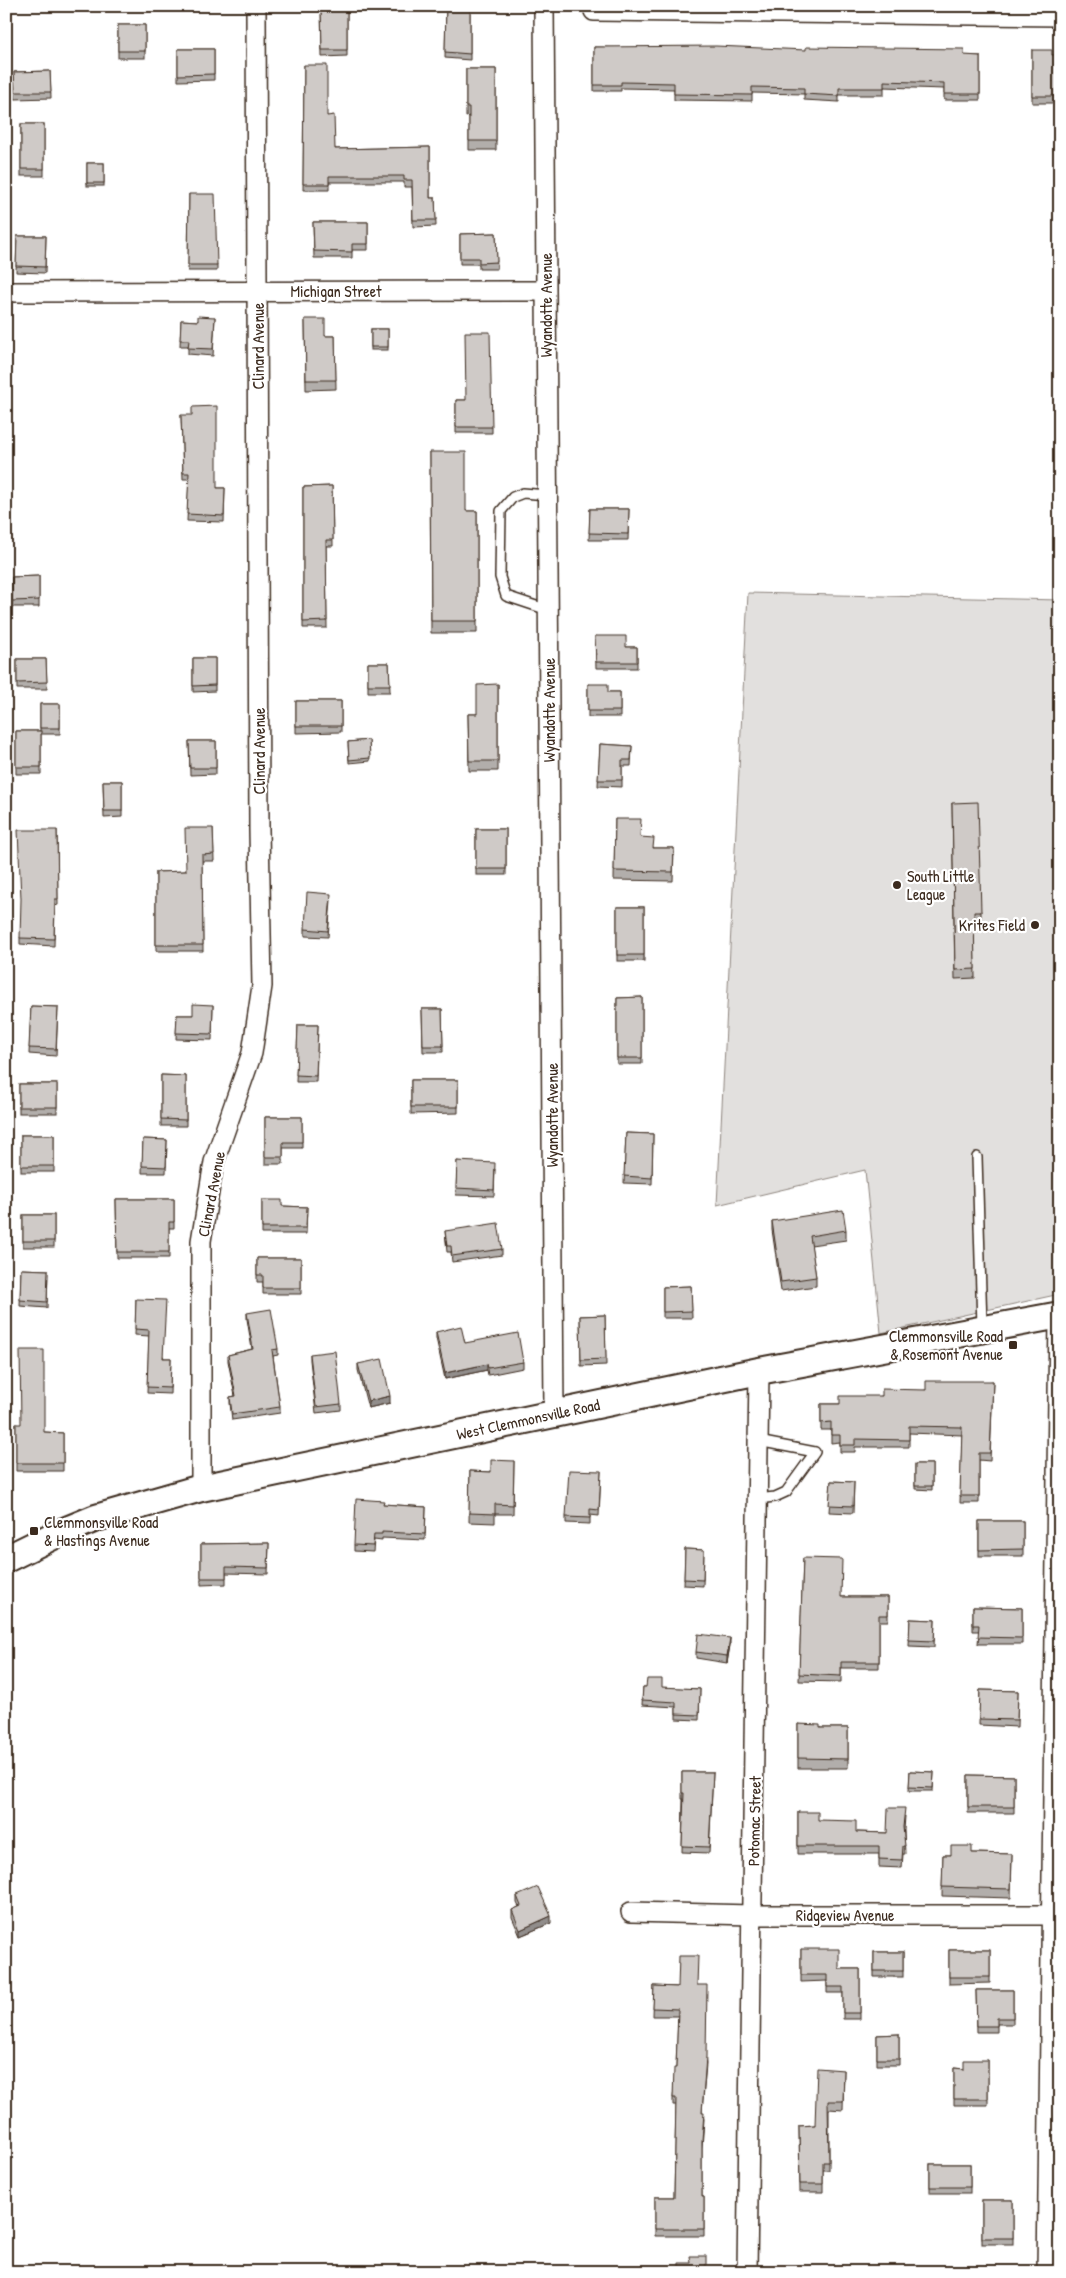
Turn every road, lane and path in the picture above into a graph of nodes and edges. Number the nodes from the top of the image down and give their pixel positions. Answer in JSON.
{"nodes":[{"id":1,"x":256,"y":6,"type":"edge"},
{"id":2,"x":544,"y":6,"type":"edge"},
{"id":3,"x":899,"y":10,"type":"edge"},
{"id":4,"x":594,"y":11,"type":"dead end"},
{"id":5,"x":1060,"y":16,"type":"edge"},
{"id":6,"x":258,"y":291,"type":"junction"},
{"id":7,"x":545,"y":291,"type":"junction"},
{"id":8,"x":6,"y":292,"type":"edge"},
{"id":9,"x":547,"y":495,"type":"junction"},
{"id":10,"x":548,"y":610,"type":"junction"},
{"id":11,"x":977,"y":1156,"type":"dead end"},
{"id":12,"x":1059,"y":1315,"type":"edge"},
{"id":13,"x":982,"y":1329,"type":"junction"},
{"id":14,"x":759,"y":1371,"type":"junction"},
{"id":15,"x":554,"y":1413,"type":"junction"},
{"id":16,"x":758,"y":1441,"type":"junction"},
{"id":17,"x":201,"y":1488,"type":"junction"},
{"id":18,"x":757,"y":1499,"type":"junction"},
{"id":19,"x":6,"y":1559,"type":"edge"},
{"id":20,"x":631,"y":1912,"type":"dead end"},
{"id":21,"x":752,"y":1915,"type":"junction"},
{"id":22,"x":1055,"y":1915,"type":"edge"},
{"id":23,"x":747,"y":2272,"type":"edge"},
{"id":24,"x":1047,"y":2272,"type":"edge"}],
"edges":[{"from":1,"to":6,"type":"street","name":"Clinard Avenue"},
{"from":2,"to":7,"type":"street","name":"Wyandotte Avenue"},
{"from":3,"to":4,"type":"street"},
{"from":3,"to":5,"type":"street"},
{"from":6,"to":7,"type":"street","name":"Michigan Street"},
{"from":6,"to":8,"type":"street","name":"Michigan Street"},
{"from":6,"to":17,"type":"street","name":"Clinard Avenue"},
{"from":7,"to":9,"type":"street","name":"Wyandotte Avenue"},
{"from":9,"to":10,"type":"street","name":"Wyandotte Avenue"},
{"from":9,"to":10,"type":"lane"},
{"from":10,"to":15,"type":"street","name":"Wyandotte Avenue"},
{"from":11,"to":13,"type":"lane"},
{"from":12,"to":13,"type":"main road","name":"West Clemmonsville Road"},
{"from":12,"to":22,"type":"street"},
{"from":13,"to":14,"type":"main road","name":"West Clemmonsville Road"},
{"from":14,"to":15,"type":"main road","name":"West Clemmonsville Road"},
{"from":14,"to":16,"type":"street","name":"Potomac Street"},
{"from":15,"to":17,"type":"main road","name":"West Clemmonsville Road"},
{"from":16,"to":18,"type":"street","name":"Potomac Street"},
{"from":16,"to":18,"type":"lane"},
{"from":17,"to":19,"type":"main road","name":"West Clemmonsville Road"},
{"from":18,"to":21,"type":"street","name":"Potomac Street"},
{"from":20,"to":21,"type":"street","name":"Ridgeview Avenue"},
{"from":21,"to":22,"type":"street","name":"Ridgeview Avenue"},
{"from":21,"to":23,"type":"street","name":"Potomac Street"},
{"from":22,"to":24,"type":"street"}]}
